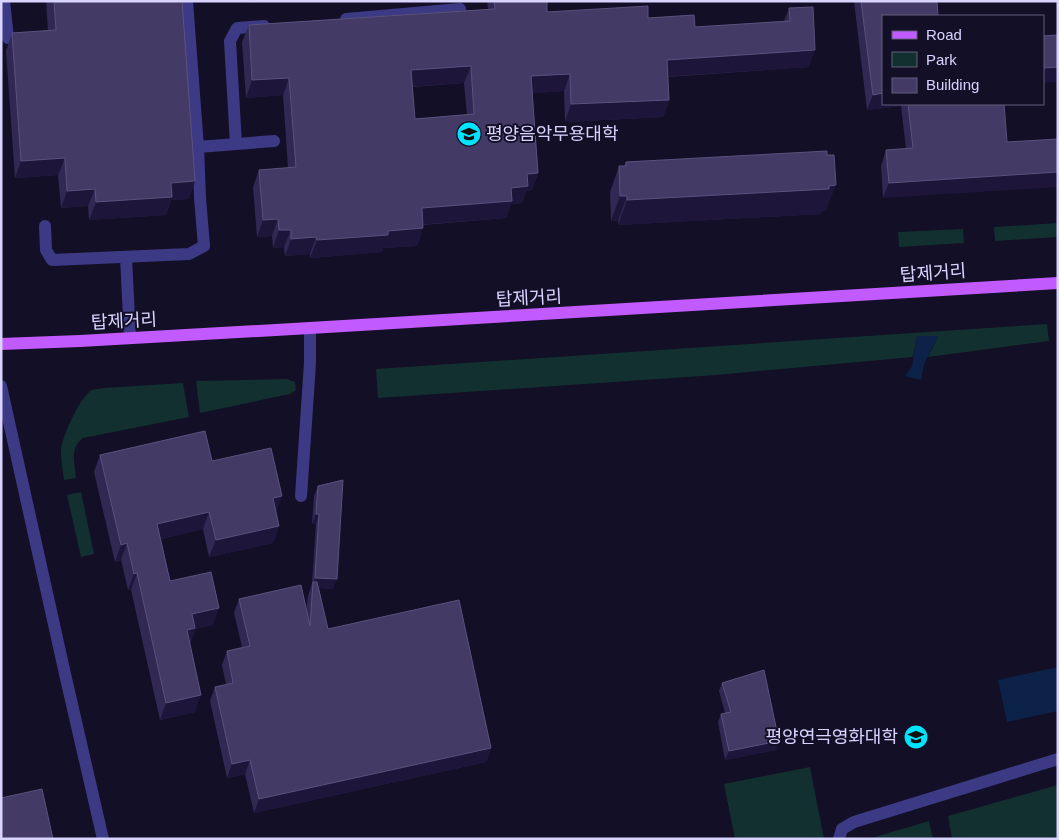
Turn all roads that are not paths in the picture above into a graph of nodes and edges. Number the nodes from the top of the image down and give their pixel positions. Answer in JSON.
{"nodes":[{"id":1,"x":4,"y":1,"type":"edge"},
{"id":2,"x":187,"y":1,"type":"edge"},
{"id":3,"x":460,"y":9,"type":"edge"},
{"id":4,"x":334,"y":20,"type":"edge"},
{"id":5,"x":276,"y":25,"type":"edge"},
{"id":6,"x":8,"y":38,"type":"dead end"},
{"id":7,"x":274,"y":141,"type":"dead end"},
{"id":8,"x":236,"y":144,"type":"junction"},
{"id":9,"x":198,"y":147,"type":"junction"},
{"id":10,"x":45,"y":226,"type":"dead end"},
{"id":11,"x":126,"y":257,"type":"junction"},
{"id":12,"x":1058,"y":283,"type":"edge"},
{"id":13,"x":310,"y":328,"type":"junction"},
{"id":14,"x":130,"y":338,"type":"junction"},
{"id":15,"x":1,"y":344,"type":"edge"},
{"id":16,"x":1,"y":386,"type":"edge"},
{"id":17,"x":301,"y":496,"type":"dead end"},
{"id":18,"x":1058,"y":759,"type":"edge"},
{"id":19,"x":104,"y":839,"type":"edge"},
{"id":20,"x":839,"y":839,"type":"edge"}],
"edges":[{"from":1,"to":6,"type":"street"},
{"from":2,"to":9,"type":"street"},
{"from":3,"to":4,"type":"street"},
{"from":5,"to":8,"type":"street"},
{"from":7,"to":8,"type":"street"},
{"from":8,"to":9,"type":"street"},
{"from":9,"to":11,"type":"street"},
{"from":10,"to":11,"type":"street"},
{"from":11,"to":14,"type":"street"},
{"from":12,"to":13,"type":"main road","name":"탑제거리"},
{"from":13,"to":14,"type":"main road","name":"탑제거리"},
{"from":13,"to":17,"type":"street"},
{"from":14,"to":15,"type":"main road","name":"탑제거리"},
{"from":16,"to":19,"type":"street"},
{"from":18,"to":20,"type":"street"}]}
